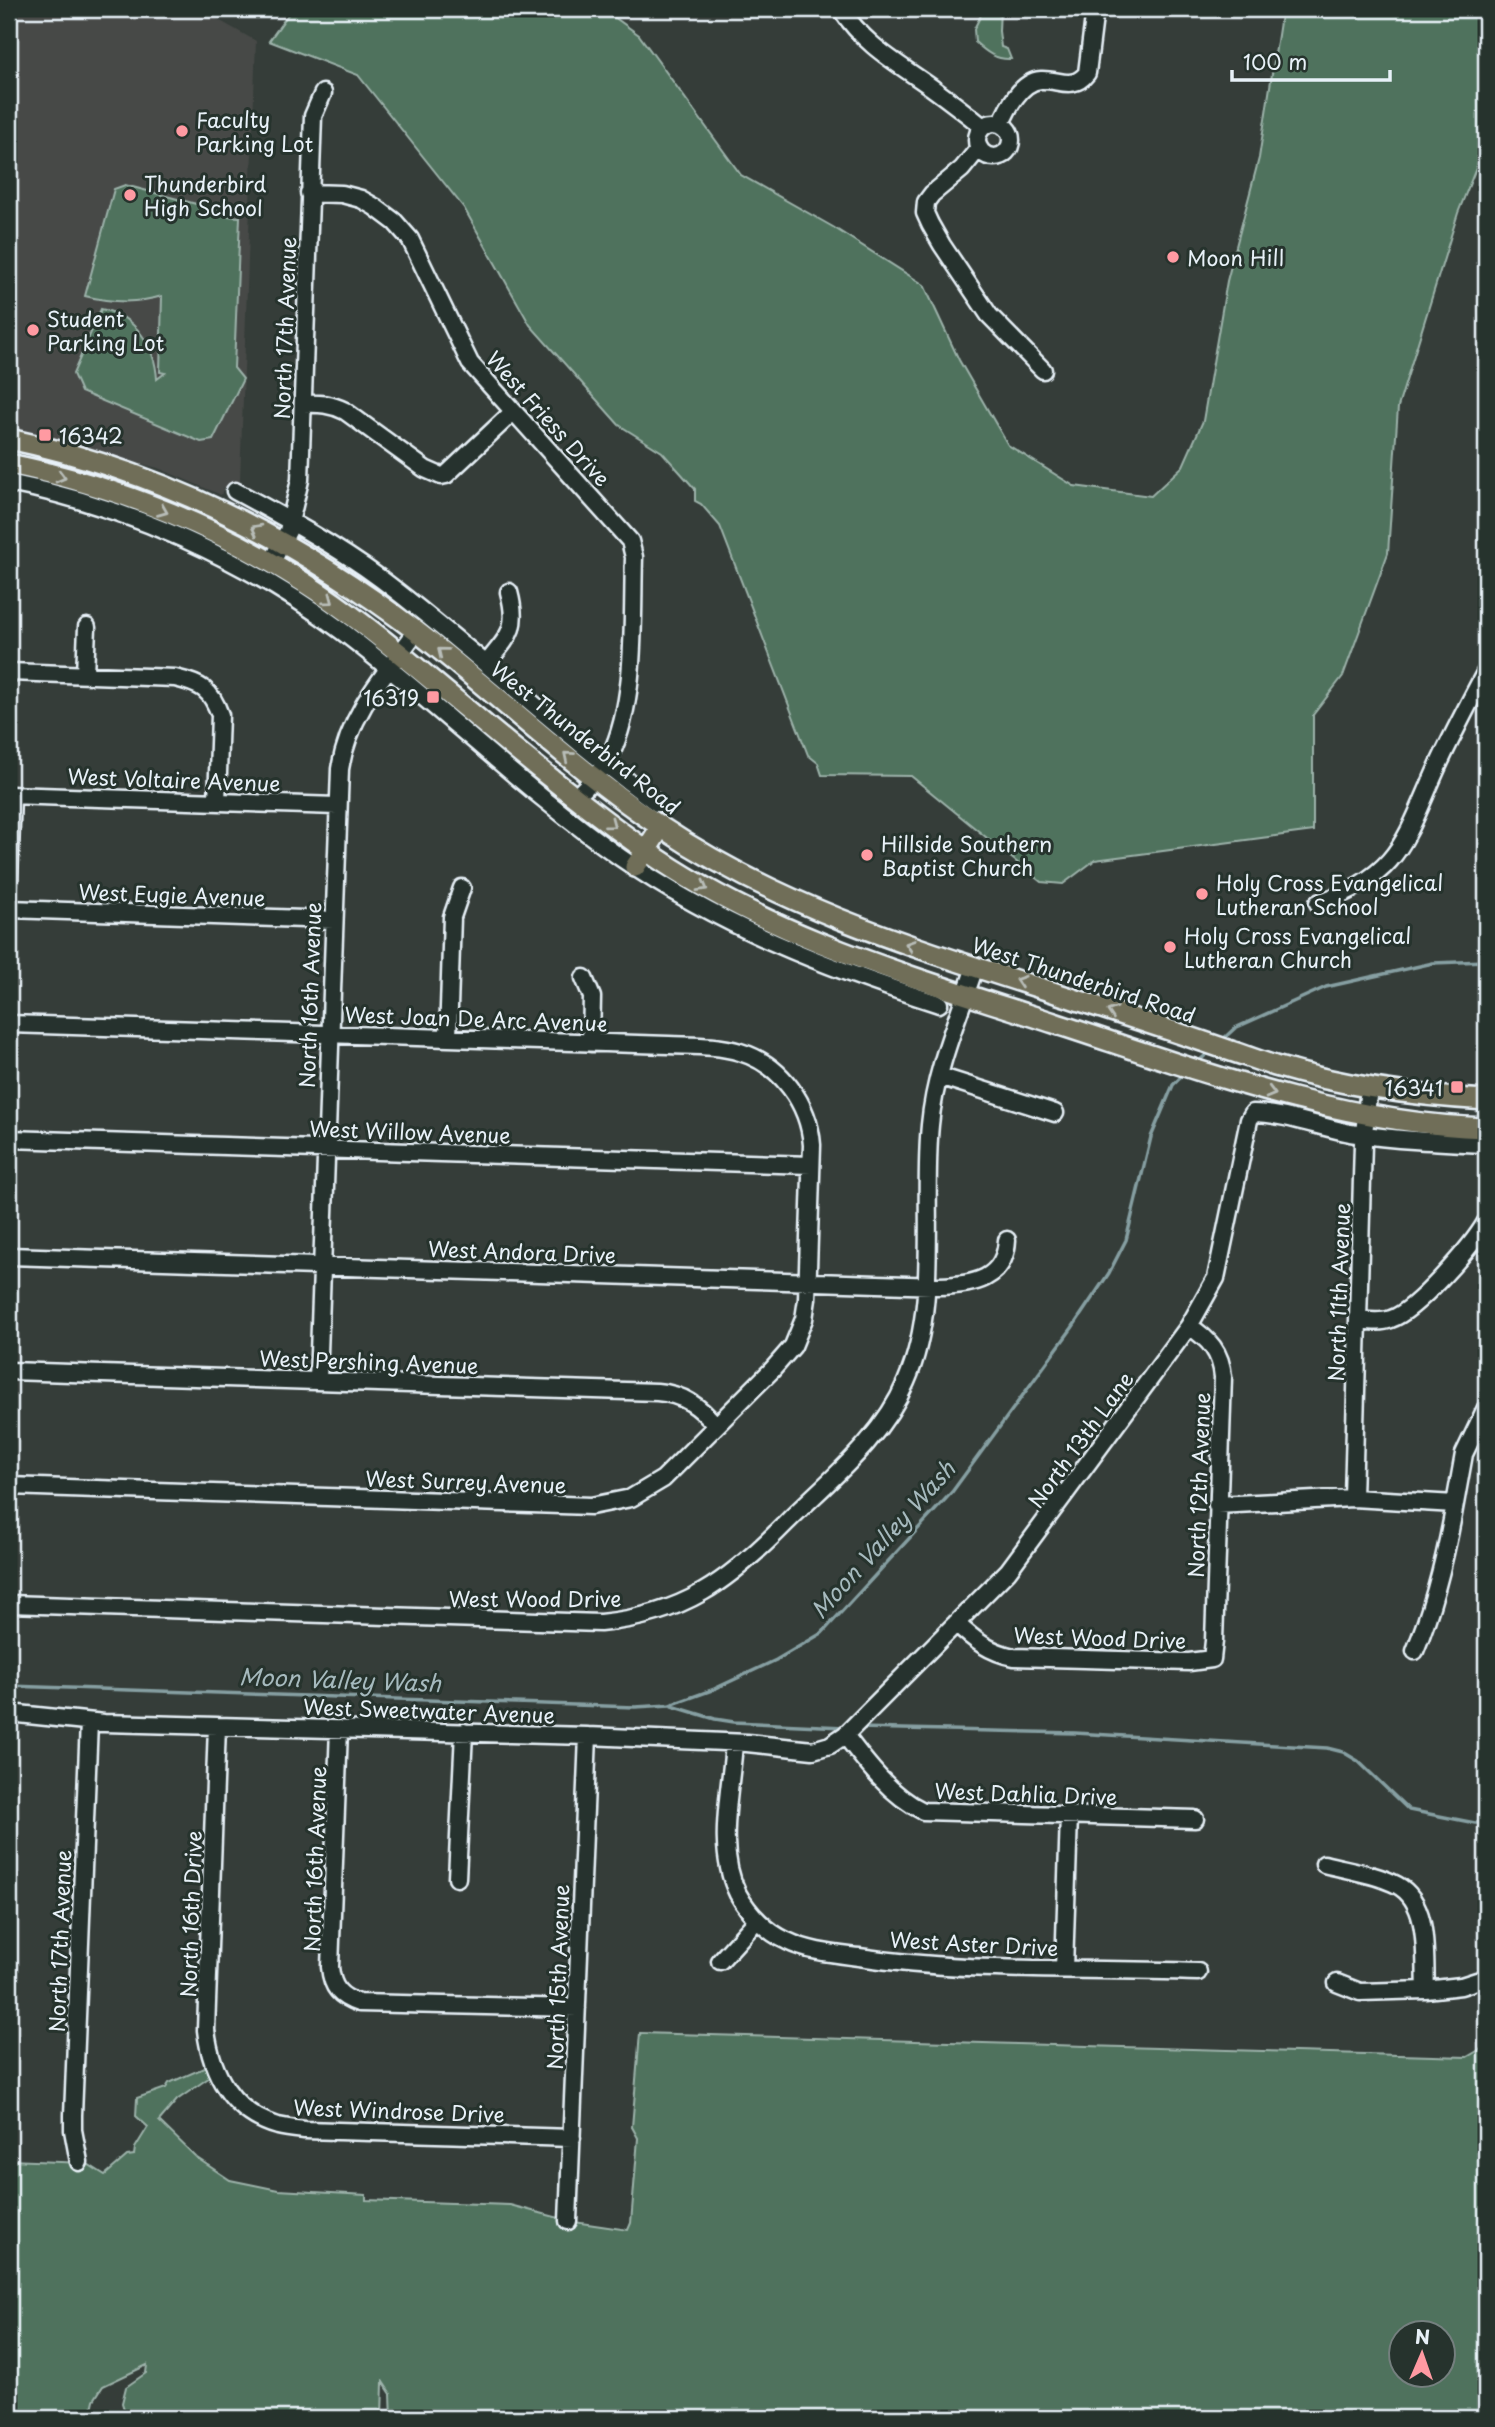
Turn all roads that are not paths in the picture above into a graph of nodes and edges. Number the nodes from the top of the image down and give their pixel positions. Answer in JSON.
{"nodes":[{"id":1,"x":841,"y":9,"type":"edge"},
{"id":2,"x":1095,"y":9,"type":"edge"},
{"id":3,"x":323,"y":93,"type":"dead end"},
{"id":4,"x":1001,"y":124,"type":"junction"},
{"id":5,"x":983,"y":127,"type":"junction"},
{"id":6,"x":979,"y":148,"type":"junction"},
{"id":7,"x":309,"y":193,"type":"junction"},
{"id":8,"x":1043,"y":370,"type":"dead end"},
{"id":9,"x":303,"y":404,"type":"junction"},
{"id":10,"x":513,"y":412,"type":"junction"},
{"id":11,"x":9,"y":439,"type":"edge"},
{"id":12,"x":9,"y":464,"type":"edge"},
{"id":13,"x":9,"y":483,"type":"edge"},
{"id":14,"x":235,"y":491,"type":"dead end"},
{"id":15,"x":290,"y":521,"type":"junction"},
{"id":16,"x":282,"y":542,"type":"junction"},
{"id":17,"x":272,"y":562,"type":"junction"},
{"id":18,"x":509,"y":592,"type":"dead end"},
{"id":19,"x":87,"y":627,"type":"dead end"},
{"id":20,"x":416,"y":632,"type":"junction"},
{"id":21,"x":395,"y":661,"type":"junction"},
{"id":22,"x":486,"y":664,"type":"junction"},
{"id":23,"x":1486,"y":671,"type":"edge"},
{"id":24,"x":9,"y":672,"type":"edge"},
{"id":25,"x":85,"y":674,"type":"junction"},
{"id":26,"x":600,"y":771,"type":"junction"},
{"id":27,"x":10,"y":795,"type":"edge"},
{"id":28,"x":576,"y":798,"type":"junction"},
{"id":29,"x":217,"y":802,"type":"junction"},
{"id":30,"x":657,"y":803,"type":"dead end"},
{"id":31,"x":337,"y":806,"type":"junction"},
{"id":32,"x":661,"y":827,"type":"junction"},
{"id":33,"x":646,"y":850,"type":"junction"},
{"id":34,"x":635,"y":867,"type":"junction"},
{"id":35,"x":9,"y":882,"type":"edge"},
{"id":36,"x":462,"y":888,"type":"dead end"},
{"id":37,"x":1318,"y":904,"type":"dead end"},
{"id":38,"x":9,"y":909,"type":"edge"},
{"id":39,"x":333,"y":920,"type":"junction"},
{"id":40,"x":975,"y":967,"type":"junction"},
{"id":41,"x":584,"y":978,"type":"dead end"},
{"id":42,"x":911,"y":985,"type":"junction"},
{"id":43,"x":966,"y":994,"type":"junction"},
{"id":44,"x":940,"y":1004,"type":"dead end"},
{"id":45,"x":1148,"y":1023,"type":"junction"},
{"id":46,"x":9,"y":1024,"type":"edge"},
{"id":47,"x":329,"y":1035,"type":"junction"},
{"id":48,"x":448,"y":1037,"type":"junction"},
{"id":49,"x":591,"y":1043,"type":"junction"},
{"id":50,"x":1139,"y":1050,"type":"junction"},
{"id":51,"x":771,"y":1068,"type":"joint"},
{"id":52,"x":939,"y":1076,"type":"junction"},
{"id":53,"x":1369,"y":1087,"type":"junction"},
{"id":54,"x":1486,"y":1100,"type":"edge"},
{"id":55,"x":1055,"y":1113,"type":"dead end"},
{"id":56,"x":1486,"y":1115,"type":"edge"},
{"id":57,"x":1413,"y":1122,"type":"junction"},
{"id":58,"x":1364,"y":1125,"type":"junction"},
{"id":59,"x":1486,"y":1128,"type":"edge"},
{"id":60,"x":9,"y":1139,"type":"edge"},
{"id":61,"x":1486,"y":1143,"type":"edge"},
{"id":62,"x":325,"y":1149,"type":"junction"},
{"id":63,"x":811,"y":1165,"type":"junction"},
{"id":64,"x":1486,"y":1222,"type":"edge"},
{"id":65,"x":1007,"y":1240,"type":"dead end"},
{"id":66,"x":9,"y":1256,"type":"edge"},
{"id":67,"x":321,"y":1265,"type":"junction"},
{"id":68,"x":808,"y":1281,"type":"junction"},
{"id":69,"x":925,"y":1285,"type":"junction"},
{"id":70,"x":1358,"y":1320,"type":"junction"},
{"id":71,"x":1189,"y":1326,"type":"junction"},
{"id":72,"x":9,"y":1371,"type":"edge"},
{"id":73,"x":318,"y":1381,"type":"junction"},
{"id":74,"x":1486,"y":1408,"type":"edge"},
{"id":75,"x":716,"y":1426,"type":"junction"},
{"id":76,"x":9,"y":1486,"type":"edge"},
{"id":77,"x":1353,"y":1498,"type":"junction"},
{"id":78,"x":1455,"y":1504,"type":"junction"},
{"id":79,"x":1217,"y":1505,"type":"junction"},
{"id":80,"x":9,"y":1604,"type":"edge"},
{"id":81,"x":956,"y":1623,"type":"junction"},
{"id":82,"x":1415,"y":1651,"type":"dead end"},
{"id":83,"x":1212,"y":1658,"type":"joint"},
{"id":84,"x":9,"y":1713,"type":"edge"},
{"id":85,"x":89,"y":1722,"type":"junction"},
{"id":86,"x":217,"y":1726,"type":"junction"},
{"id":87,"x":340,"y":1728,"type":"junction"},
{"id":88,"x":464,"y":1732,"type":"junction"},
{"id":89,"x":846,"y":1734,"type":"junction"},
{"id":90,"x":588,"y":1735,"type":"junction"},
{"id":91,"x":734,"y":1743,"type":"junction"},
{"id":92,"x":1069,"y":1815,"type":"junction"},
{"id":93,"x":1195,"y":1819,"type":"dead end"},
{"id":94,"x":1324,"y":1864,"type":"dead end"},
{"id":95,"x":457,"y":1878,"type":"dead end"},
{"id":96,"x":757,"y":1920,"type":"junction"},
{"id":97,"x":720,"y":1961,"type":"dead end"},
{"id":98,"x":1065,"y":1969,"type":"junction"},
{"id":99,"x":1198,"y":1972,"type":"dead end"},
{"id":100,"x":1486,"y":1978,"type":"edge"},
{"id":101,"x":1337,"y":1983,"type":"dead end"},
{"id":102,"x":1426,"y":1990,"type":"junction"},
{"id":103,"x":577,"y":2008,"type":"junction"},
{"id":104,"x":233,"y":2097,"type":"joint"},
{"id":105,"x":572,"y":2138,"type":"junction"},
{"id":106,"x":79,"y":2162,"type":"dead end"},
{"id":107,"x":568,"y":2221,"type":"dead end"}],
"edges":[{"from":1,"to":5,"type":"street"},
{"from":2,"to":4,"type":"street"},
{"from":3,"to":7,"type":"street","name":"North 17th Avenue"},
{"from":4,"to":5,"type":"street"},
{"from":4,"to":6,"type":"street"},
{"from":5,"to":6,"type":"street"},
{"from":6,"to":8,"type":"street"},
{"from":7,"to":9,"type":"street","name":"North 17th Avenue"},
{"from":7,"to":10,"type":"street","name":"West Friess Drive"},
{"from":9,"to":10,"type":"street"},
{"from":9,"to":15,"type":"street","name":"North 17th Avenue"},
{"from":10,"to":26,"type":"street","name":"West Friess Drive"},
{"from":16,"to":11,"type":"main road","name":"West Thunderbird Road","one_way":true},
{"from":12,"to":17,"type":"main road","one_way":true},
{"from":13,"to":21,"type":"street"},
{"from":14,"to":15,"type":"street","name":"West Thunderbird Road"},
{"from":15,"to":16,"type":"street","name":"North 17th Avenue"},
{"from":15,"to":22,"type":"street","name":"West Thunderbird Road"},
{"from":16,"to":17,"type":"street","name":"North 17th Avenue"},
{"from":16,"to":20,"type":"main road","name":"West Thunderbird Road"},
{"from":17,"to":21,"type":"main road","one_way":true},
{"from":18,"to":22,"type":"street"},
{"from":19,"to":25,"type":"street"},
{"from":20,"to":21,"type":"street","name":"North 16th Avenue"},
{"from":26,"to":20,"type":"main road","name":"West Thunderbird Road","one_way":true},
{"from":21,"to":28,"type":"main road"},
{"from":21,"to":31,"type":"street","name":"North 16th Avenue"},
{"from":21,"to":34,"type":"street"},
{"from":22,"to":26,"type":"street","name":"West Thunderbird Road"},
{"from":23,"to":37,"type":"street"},
{"from":24,"to":25,"type":"street"},
{"from":25,"to":29,"type":"street"},
{"from":26,"to":28,"type":"street"},
{"from":26,"to":30,"type":"street","name":"West Thunderbird Road"},
{"from":26,"to":32,"type":"main road","name":"West Thunderbird Road"},
{"from":27,"to":29,"type":"street","name":"West Voltaire Avenue"},
{"from":27,"to":35,"type":"street"},
{"from":28,"to":33,"type":"main road","one_way":true},
{"from":29,"to":31,"type":"street","name":"West Voltaire Avenue"},
{"from":31,"to":39,"type":"street","name":"North 16th Avenue"},
{"from":32,"to":33,"type":"main road"},
{"from":40,"to":32,"type":"main road","name":"West Thunderbird Road","one_way":true},
{"from":33,"to":34,"type":"main road"},
{"from":33,"to":42,"type":"main road","one_way":true},
{"from":34,"to":42,"type":"street"},
{"from":36,"to":48,"type":"street"},
{"from":38,"to":39,"type":"street","name":"West Eugie Avenue"},
{"from":39,"to":47,"type":"street","name":"North 16th Avenue"},
{"from":40,"to":43,"type":"street","name":"West Wood Drive"},
{"from":45,"to":40,"type":"main road","name":"West Thunderbird Road","one_way":true},
{"from":41,"to":49,"type":"street"},
{"from":42,"to":43,"type":"main road"},
{"from":42,"to":44,"type":"street"},
{"from":43,"to":50,"type":"main road"},
{"from":43,"to":52,"type":"street","name":"West Wood Drive"},
{"from":45,"to":50,"type":"main road"},
{"from":45,"to":53,"type":"main road","name":"West Thunderbird Road"},
{"from":46,"to":47,"type":"street","name":"West Joan De Arc Avenue"},
{"from":47,"to":48,"type":"street","name":"West Joan De Arc Avenue"},
{"from":47,"to":62,"type":"street","name":"North 16th Avenue"},
{"from":48,"to":49,"type":"street","name":"West Joan De Arc Avenue"},
{"from":49,"to":51,"type":"street","name":"West Joan De Arc Avenue"},
{"from":50,"to":58,"type":"main road","one_way":true},
{"from":51,"to":63,"type":"street","name":"West Surrey Avenue"},
{"from":52,"to":55,"type":"street"},
{"from":52,"to":69,"type":"street","name":"West Wood Drive"},
{"from":53,"to":54,"type":"main road","name":"West Thunderbird Road"},
{"from":53,"to":58,"type":"street","name":"North 11th Avenue"},
{"from":56,"to":57,"type":"main road"},
{"from":57,"to":58,"type":"main road"},
{"from":57,"to":59,"type":"main road"},
{"from":58,"to":61,"type":"street"},
{"from":58,"to":70,"type":"street","name":"North 11th Avenue"},
{"from":58,"to":71,"type":"street","name":"North 13th Lane"},
{"from":60,"to":62,"type":"street","name":"West Willow Avenue"},
{"from":62,"to":63,"type":"street","name":"West Willow Avenue"},
{"from":62,"to":67,"type":"street","name":"North 16th Avenue"},
{"from":63,"to":68,"type":"street","name":"West Surrey Avenue"},
{"from":64,"to":70,"type":"street"},
{"from":65,"to":69,"type":"street","name":"West Andora Drive"},
{"from":66,"to":67,"type":"street","name":"West Andora Drive"},
{"from":67,"to":68,"type":"street","name":"West Andora Drive"},
{"from":67,"to":73,"type":"street","name":"North 16th Avenue"},
{"from":68,"to":69,"type":"street","name":"West Andora Drive"},
{"from":68,"to":75,"type":"street","name":"West Surrey Avenue"},
{"from":69,"to":80,"type":"street","name":"West Wood Drive"},
{"from":70,"to":77,"type":"street","name":"North 11th Avenue"},
{"from":71,"to":79,"type":"street","name":"North 12th Avenue"},
{"from":71,"to":81,"type":"street","name":"North 13th Lane"},
{"from":72,"to":73,"type":"street","name":"West Pershing Avenue"},
{"from":73,"to":75,"type":"street","name":"West Pershing Avenue"},
{"from":74,"to":78,"type":"street"},
{"from":75,"to":76,"type":"street","name":"West Surrey Avenue"},
{"from":77,"to":78,"type":"street"},
{"from":77,"to":79,"type":"street"},
{"from":78,"to":82,"type":"street"},
{"from":79,"to":83,"type":"street","name":"North 12th Avenue"},
{"from":81,"to":83,"type":"street","name":"West Wood Drive"},
{"from":81,"to":89,"type":"street","name":"North 13th Lane"},
{"from":84,"to":85,"type":"street","name":"West Sweetwater Avenue"},
{"from":85,"to":86,"type":"street","name":"West Sweetwater Avenue"},
{"from":85,"to":106,"type":"street","name":"North 17th Avenue"},
{"from":86,"to":87,"type":"street","name":"West Sweetwater Avenue"},
{"from":86,"to":104,"type":"street","name":"North 16th Drive"},
{"from":87,"to":88,"type":"street","name":"West Sweetwater Avenue"},
{"from":87,"to":103,"type":"street","name":"North 16th Avenue"},
{"from":88,"to":90,"type":"street","name":"West Sweetwater Avenue"},
{"from":88,"to":95,"type":"street"},
{"from":89,"to":91,"type":"street","name":"West Sweetwater Avenue"},
{"from":89,"to":92,"type":"street","name":"West Dahlia Drive"},
{"from":90,"to":91,"type":"street","name":"West Sweetwater Avenue"},
{"from":90,"to":103,"type":"street","name":"North 15th Avenue"},
{"from":91,"to":96,"type":"street"},
{"from":92,"to":93,"type":"street","name":"West Dahlia Drive"},
{"from":92,"to":98,"type":"street"},
{"from":94,"to":102,"type":"street"},
{"from":96,"to":97,"type":"street"},
{"from":96,"to":98,"type":"street","name":"West Aster Drive"},
{"from":98,"to":99,"type":"street","name":"West Aster Drive"},
{"from":100,"to":102,"type":"street"},
{"from":101,"to":102,"type":"street"},
{"from":103,"to":105,"type":"street","name":"North 15th Avenue"},
{"from":104,"to":105,"type":"street","name":"West Windrose Drive"},
{"from":105,"to":107,"type":"street","name":"North 15th Avenue"}]}
